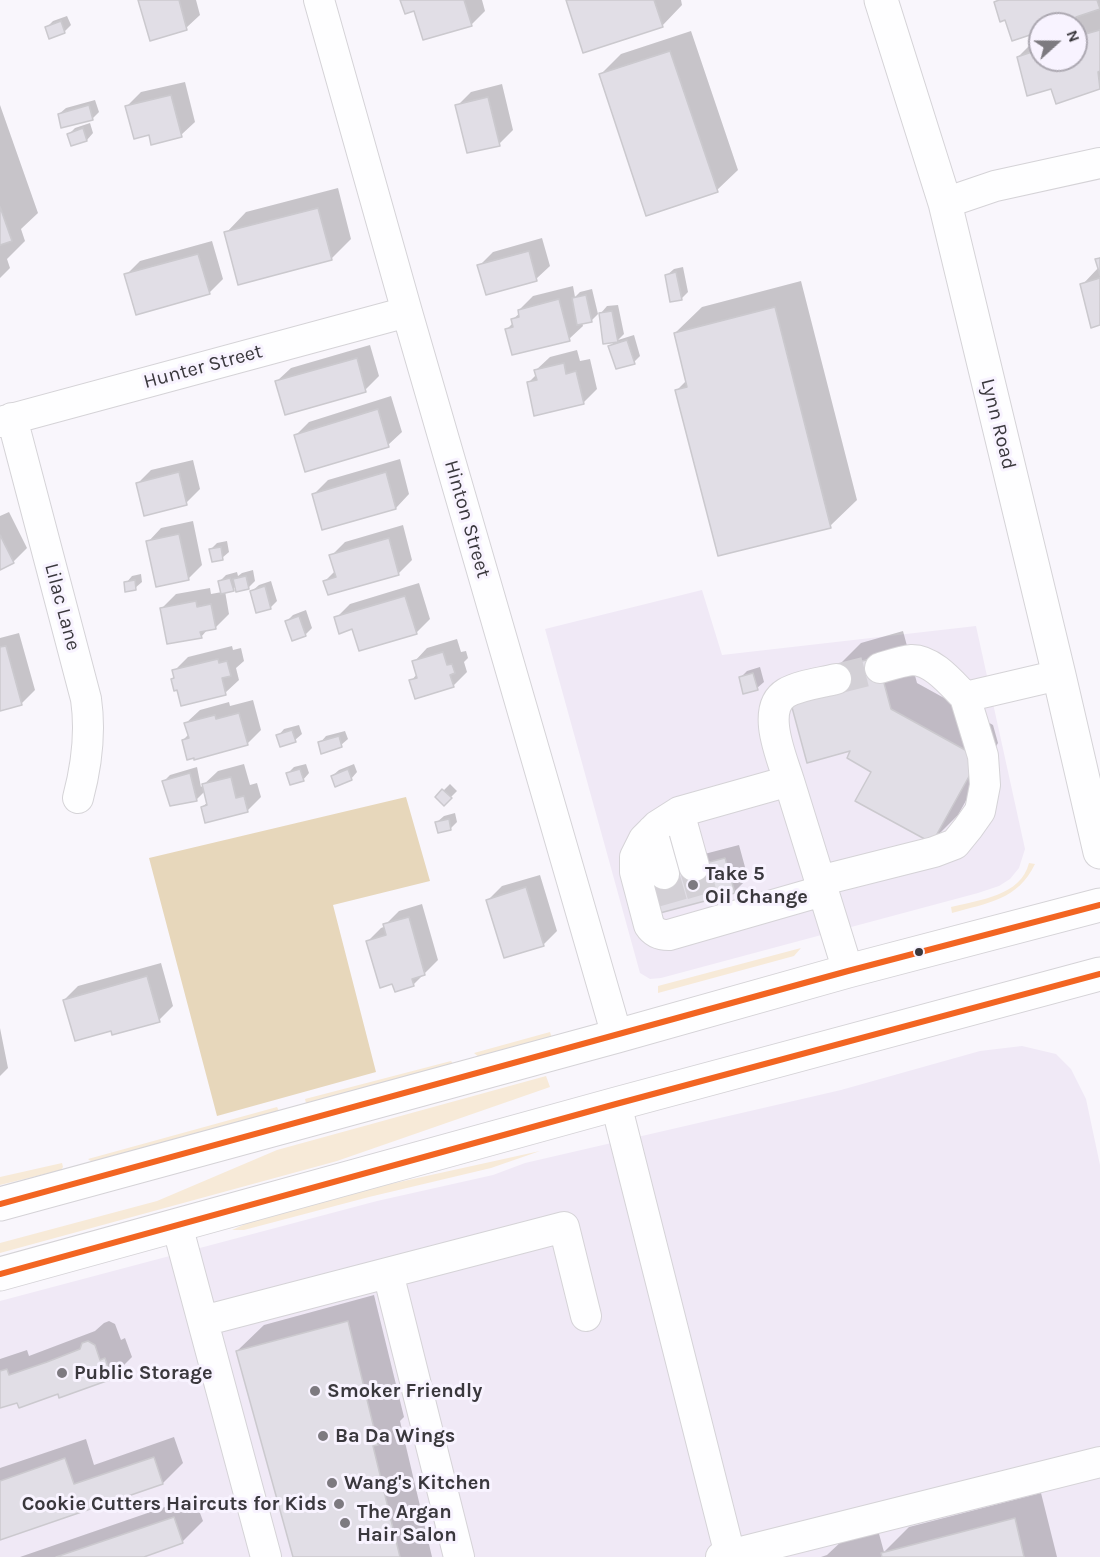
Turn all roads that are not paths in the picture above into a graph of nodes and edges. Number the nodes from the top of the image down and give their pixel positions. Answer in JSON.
{"nodes":[{"id":1,"x":319,"y":0,"type":"edge"},
{"id":2,"x":881,"y":0,"type":"edge"},
{"id":3,"x":1100,"y":163,"type":"edge"},
{"id":4,"x":945,"y":203,"type":"junction"},
{"id":5,"x":407,"y":312,"type":"junction"},
{"id":6,"x":6,"y":420,"type":"edge"},
{"id":7,"x":880,"y":668,"type":"tunnel mouth"},
{"id":8,"x":1059,"y":675,"type":"junction"},
{"id":9,"x":836,"y":679,"type":"tunnel mouth"},
{"id":10,"x":965,"y":697,"type":"junction"},
{"id":11,"x":789,"y":781,"type":"junction"},
{"id":12,"x":78,"y":798,"type":"dead end"},
{"id":13,"x":672,"y":818,"type":"junction"},
{"id":14,"x":1100,"y":852,"type":"edge"},
{"id":15,"x":680,"y":870,"type":"tunnel mouth"},
{"id":16,"x":821,"y":886,"type":"junction"},
{"id":17,"x":1100,"y":905,"type":"edge"},
{"id":18,"x":848,"y":971,"type":"junction"},
{"id":19,"x":1100,"y":974,"type":"edge"},
{"id":20,"x":617,"y":1036,"type":"junction"},
{"id":21,"x":616,"y":1104,"type":"junction"},
{"id":22,"x":0,"y":1204,"type":"edge"},
{"id":23,"x":177,"y":1225,"type":"junction"},
{"id":24,"x":388,"y":1273,"type":"junction"},
{"id":25,"x":0,"y":1274,"type":"edge"},
{"id":26,"x":586,"y":1316,"type":"dead end"},
{"id":27,"x":203,"y":1322,"type":"junction"},
{"id":28,"x":1100,"y":1462,"type":"edge"},
{"id":29,"x":725,"y":1556,"type":"edge"},
{"id":30,"x":266,"y":1557,"type":"edge"},
{"id":31,"x":459,"y":1557,"type":"edge"}],
"edges":[{"from":1,"to":5,"type":"street","name":"Hinton Street"},
{"from":2,"to":4,"type":"main road","name":"Lynn Road"},
{"from":3,"to":4,"type":"street"},
{"from":4,"to":8,"type":"main road","name":"Lynn Road"},
{"from":5,"to":6,"type":"street","name":"Hunter Street"},
{"from":5,"to":20,"type":"street","name":"Hinton Street"},
{"from":6,"to":12,"type":"street","name":"Lilac Lane"},
{"from":7,"to":10,"type":"street"},
{"from":8,"to":10,"type":"street"},
{"from":8,"to":14,"type":"main road","name":"Lynn Road"},
{"from":9,"to":11,"type":"street"},
{"from":10,"to":16,"type":"street"},
{"from":11,"to":13,"type":"street"},
{"from":11,"to":16,"type":"street"},
{"from":13,"to":15,"type":"street"},
{"from":13,"to":16,"type":"street"},
{"from":16,"to":18,"type":"street"},
{"from":17,"to":18,"type":"main road"},
{"from":18,"to":20,"type":"main road"},
{"from":19,"to":21,"type":"main road"},
{"from":20,"to":22,"type":"main road"},
{"from":21,"to":23,"type":"main road"},
{"from":21,"to":29,"type":"street"},
{"from":23,"to":25,"type":"main road"},
{"from":23,"to":27,"type":"street"},
{"from":24,"to":26,"type":"street"},
{"from":24,"to":27,"type":"street"},
{"from":24,"to":31,"type":"street"},
{"from":27,"to":30,"type":"street"},
{"from":28,"to":29,"type":"street"}]}
